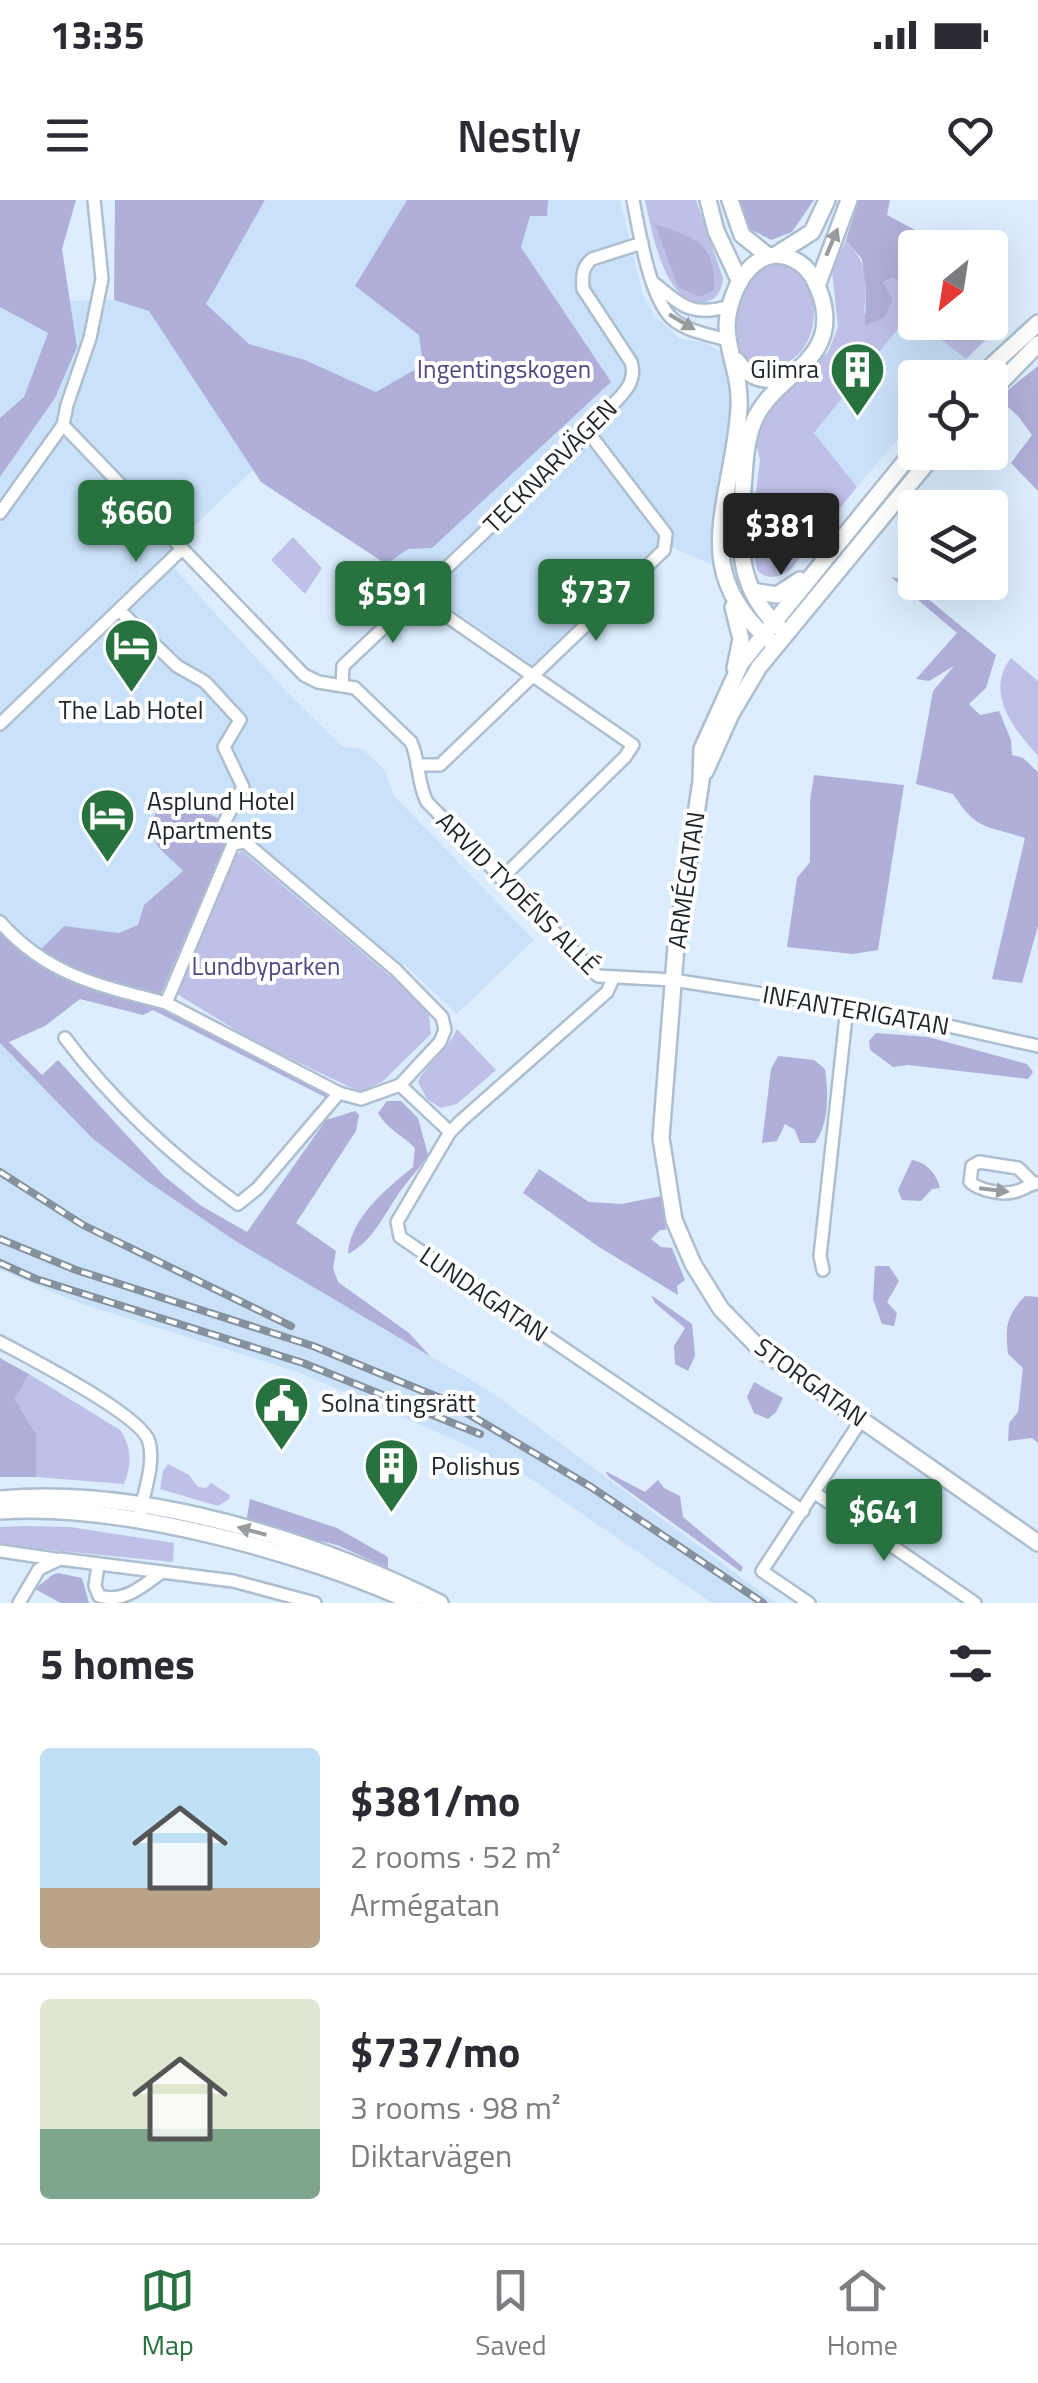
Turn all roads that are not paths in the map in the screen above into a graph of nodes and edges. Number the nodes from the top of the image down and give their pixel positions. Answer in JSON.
{"nodes":[{"id":1,"x":94,"y":200,"type":"edge"},
{"id":2,"x":634,"y":200,"type":"edge"},
{"id":3,"x":708,"y":200,"type":"edge"},
{"id":4,"x":730,"y":200,"type":"edge"},
{"id":5,"x":827,"y":200,"type":"edge"},
{"id":6,"x":849,"y":200,"type":"edge"},
{"id":7,"x":642,"y":243,"type":"junction"},
{"id":8,"x":772,"y":255,"type":"junction"},
{"id":9,"x":740,"y":282,"type":"junction"},
{"id":10,"x":654,"y":283,"type":"junction"},
{"id":11,"x":817,"y":286,"type":"junction"},
{"id":12,"x":731,"y":306,"type":"junction"},
{"id":13,"x":1038,"y":323,"type":"edge"},
{"id":14,"x":728,"y":340,"type":"junction"},
{"id":15,"x":1035,"y":346,"type":"edge"},
{"id":16,"x":735,"y":358,"type":"junction"},
{"id":17,"x":996,"y":360,"type":"edge"},
{"id":18,"x":1008,"y":374,"type":"edge"},
{"id":19,"x":794,"y":375,"type":"junction"},
{"id":20,"x":63,"y":425,"type":"junction"},
{"id":21,"x":589,"y":433,"type":"junction"},
{"id":22,"x":899,"y":470,"type":"edge"},
{"id":23,"x":920,"y":470,"type":"edge"},
{"id":24,"x":0,"y":513,"type":"edge"},
{"id":25,"x":182,"y":549,"type":"junction"},
{"id":26,"x":823,"y":562,"type":"junction"},
{"id":27,"x":752,"y":590,"type":"junction"},
{"id":28,"x":416,"y":596,"type":"junction"},
{"id":29,"x":732,"y":598,"type":"junction"},
{"id":30,"x":119,"y":610,"type":"junction"},
{"id":31,"x":774,"y":634,"type":"junction"},
{"id":32,"x":533,"y":676,"type":"junction"},
{"id":33,"x":732,"y":679,"type":"junction"},
{"id":34,"x":342,"y":685,"type":"junction"},
{"id":35,"x":0,"y":724,"type":"edge"},
{"id":36,"x":417,"y":765,"type":"junction"},
{"id":37,"x":700,"y":780,"type":"junction"},
{"id":38,"x":233,"y":844,"type":"junction"},
{"id":39,"x":501,"y":878,"type":"junction"},
{"id":40,"x":0,"y":922,"type":"edge"},
{"id":41,"x":613,"y":979,"type":"junction"},
{"id":42,"x":673,"y":980,"type":"junction"},
{"id":43,"x":166,"y":1002,"type":"junction"},
{"id":44,"x":847,"y":1007,"type":"junction"},
{"id":45,"x":64,"y":1038,"type":"dead end"},
{"id":46,"x":1038,"y":1046,"type":"edge"},
{"id":47,"x":400,"y":1085,"type":"junction"},
{"id":48,"x":339,"y":1093,"type":"junction"},
{"id":49,"x":450,"y":1132,"type":"junction"},
{"id":50,"x":1035,"y":1183,"type":"edge"},
{"id":51,"x":823,"y":1270,"type":"dead end"},
{"id":52,"x":0,"y":1342,"type":"edge"},
{"id":53,"x":862,"y":1418,"type":"junction"},
{"id":54,"x":814,"y":1493,"type":"junction"},
{"id":55,"x":0,"y":1499,"type":"edge"},
{"id":56,"x":803,"y":1510,"type":"junction"},
{"id":57,"x":0,"y":1512,"type":"edge"},
{"id":58,"x":140,"y":1514,"type":"junction"},
{"id":59,"x":1038,"y":1544,"type":"edge"},
{"id":60,"x":0,"y":1552,"type":"edge"},
{"id":61,"x":60,"y":1559,"type":"junction"},
{"id":62,"x":98,"y":1565,"type":"junction"},
{"id":63,"x":163,"y":1572,"type":"junction"},
{"id":64,"x":409,"y":1598,"type":"edge"},
{"id":65,"x":19,"y":1603,"type":"edge"},
{"id":66,"x":315,"y":1603,"type":"edge"},
{"id":67,"x":440,"y":1603,"type":"edge"},
{"id":68,"x":810,"y":1603,"type":"edge"},
{"id":69,"x":975,"y":1603,"type":"edge"}],
"edges":[{"from":1,"to":20,"type":"street"},
{"from":2,"to":7,"type":"street"},
{"from":3,"to":9,"type":"street"},
{"from":4,"to":8,"type":"street"},
{"from":5,"to":8,"type":"street"},
{"from":11,"to":6,"type":"street","one_way":true},
{"from":7,"to":10,"type":"street"},
{"from":7,"to":21,"type":"street","name":"TECKNARVÄGEN"},
{"from":8,"to":9,"type":"street"},
{"from":8,"to":11,"type":"street"},
{"from":9,"to":12,"type":"street"},
{"from":10,"to":12,"type":"street"},
{"from":10,"to":14,"type":"street","one_way":true},
{"from":11,"to":19,"type":"street"},
{"from":12,"to":14,"type":"street"},
{"from":13,"to":17,"type":"street"},
{"from":14,"to":16,"type":"street"},
{"from":15,"to":18,"type":"street"},
{"from":16,"to":19,"type":"street"},
{"from":16,"to":29,"type":"street"},
{"from":19,"to":27,"type":"street"},
{"from":20,"to":24,"type":"street"},
{"from":20,"to":25,"type":"street","name":"ARVID TYDÉNS ALLÉ"},
{"from":21,"to":28,"type":"street","name":"TECKNARVÄGEN"},
{"from":21,"to":32,"type":"street"},
{"from":22,"to":26,"type":"street","name":"ARMÉGATAN"},
{"from":23,"to":31,"type":"street","name":"ARMÉGATAN"},
{"from":25,"to":30,"type":"street"},
{"from":25,"to":34,"type":"street","name":"ARVID TYDÉNS ALLÉ"},
{"from":26,"to":27,"type":"street"},
{"from":26,"to":31,"type":"street","name":"ARMÉGATAN"},
{"from":27,"to":31,"type":"street"},
{"from":28,"to":32,"type":"street"},
{"from":28,"to":34,"type":"street","name":"TECKNARVÄGEN"},
{"from":29,"to":31,"type":"street"},
{"from":29,"to":33,"type":"street"},
{"from":30,"to":35,"type":"street"},
{"from":30,"to":38,"type":"street"},
{"from":31,"to":33,"type":"street","name":"ARMÉGATAN"},
{"from":31,"to":37,"type":"street","name":"ARMÉGATAN"},
{"from":32,"to":36,"type":"street"},
{"from":32,"to":39,"type":"street"},
{"from":33,"to":37,"type":"street","name":"ARMÉGATAN"},
{"from":34,"to":36,"type":"street","name":"ARVID TYDÉNS ALLÉ"},
{"from":36,"to":39,"type":"street","name":"ARVID TYDÉNS ALLÉ"},
{"from":37,"to":42,"type":"street","name":"ARMÉGATAN"},
{"from":38,"to":43,"type":"street"},
{"from":38,"to":47,"type":"street"},
{"from":39,"to":41,"type":"street","name":"ARVID TYDÉNS ALLÉ"},
{"from":40,"to":43,"type":"street"},
{"from":41,"to":42,"type":"street"},
{"from":41,"to":49,"type":"street","name":"LUNDAGATAN"},
{"from":42,"to":44,"type":"street","name":"INFANTERIGATAN"},
{"from":42,"to":53,"type":"street","name":"STORGATAN"},
{"from":43,"to":48,"type":"street"},
{"from":44,"to":46,"type":"street","name":"INFANTERIGATAN"},
{"from":44,"to":51,"type":"street"},
{"from":45,"to":48,"type":"street"},
{"from":47,"to":48,"type":"street"},
{"from":47,"to":49,"type":"street"},
{"from":49,"to":56,"type":"street","name":"LUNDAGATAN"},
{"from":50,"to":50,"type":"street","one_way":true},
{"from":52,"to":58,"type":"street"},
{"from":53,"to":54,"type":"street"},
{"from":53,"to":59,"type":"street","name":"STORGATAN"},
{"from":54,"to":56,"type":"street"},
{"from":54,"to":69,"type":"street"},
{"from":55,"to":58,"type":"street"},
{"from":56,"to":68,"type":"street"},
{"from":57,"to":58,"type":"street"},
{"from":58,"to":64,"type":"street"},
{"from":60,"to":61,"type":"street"},
{"from":61,"to":62,"type":"street"},
{"from":61,"to":65,"type":"street"},
{"from":62,"to":63,"type":"street"},
{"from":62,"to":63,"type":"street"},
{"from":63,"to":66,"type":"street"},
{"from":64,"to":67,"type":"street"}]}
